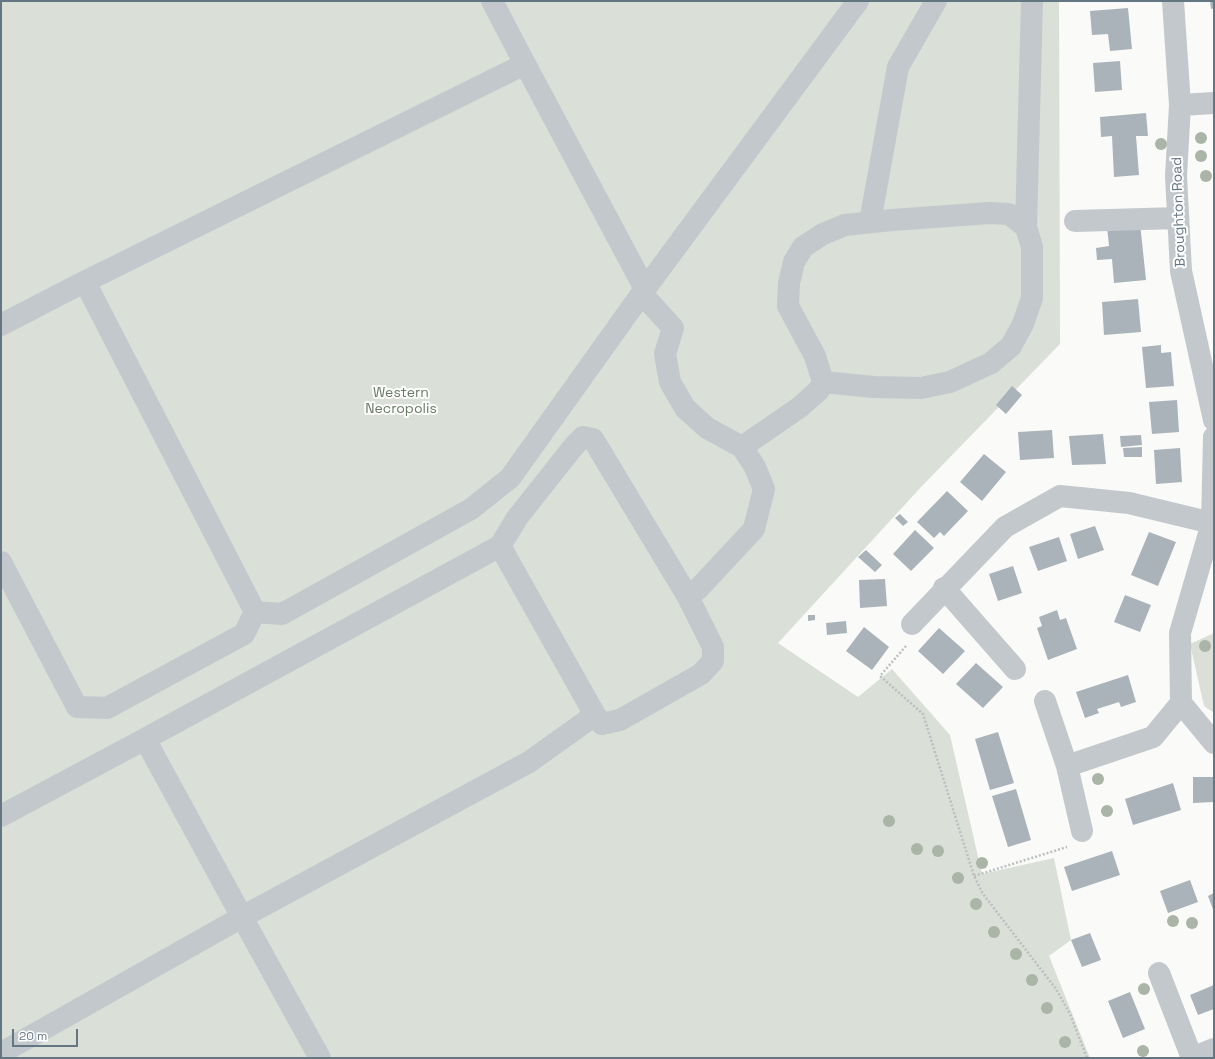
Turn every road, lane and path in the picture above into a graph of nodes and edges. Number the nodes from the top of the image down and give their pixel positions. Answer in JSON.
{"nodes":[{"id":1,"x":492,"y":1,"type":"edge"},
{"id":2,"x":858,"y":1,"type":"edge"},
{"id":3,"x":936,"y":1,"type":"edge"},
{"id":4,"x":1032,"y":1,"type":"edge"},
{"id":5,"x":1173,"y":1,"type":"edge"},
{"id":6,"x":525,"y":64,"type":"junction"},
{"id":7,"x":1214,"y":103,"type":"edge"},
{"id":8,"x":1180,"y":105,"type":"junction"},
{"id":9,"x":1178,"y":218,"type":"junction"},
{"id":10,"x":1075,"y":221,"type":"dead end"},
{"id":11,"x":870,"y":222,"type":"junction"},
{"id":12,"x":1026,"y":227,"type":"junction"},
{"id":13,"x":85,"y":282,"type":"junction"},
{"id":14,"x":644,"y":291,"type":"junction"},
{"id":15,"x":1,"y":325,"type":"edge"},
{"id":16,"x":824,"y":382,"type":"junction"},
{"id":17,"x":1214,"y":420,"type":"edge"},
{"id":18,"x":1214,"y":437,"type":"edge"},
{"id":19,"x":742,"y":447,"type":"junction"},
{"id":20,"x":1212,"y":523,"type":"junction"},
{"id":21,"x":500,"y":546,"type":"junction"},
{"id":22,"x":1,"y":562,"type":"edge"},
{"id":23,"x":944,"y":588,"type":"junction"},
{"id":24,"x":688,"y":597,"type":"junction"},
{"id":25,"x":255,"y":612,"type":"junction"},
{"id":26,"x":912,"y":624,"type":"joint"},
{"id":27,"x":1015,"y":669,"type":"dead end"},
{"id":28,"x":1045,"y":701,"type":"dead end"},
{"id":29,"x":1181,"y":703,"type":"junction"},
{"id":30,"x":595,"y":715,"type":"junction"},
{"id":31,"x":145,"y":739,"type":"junction"},
{"id":32,"x":1214,"y":743,"type":"edge"},
{"id":33,"x":1067,"y":766,"type":"junction"},
{"id":34,"x":1,"y":816,"type":"edge"},
{"id":35,"x":1082,"y":831,"type":"joint"},
{"id":36,"x":974,"y":876,"type":"junction"},
{"id":37,"x":242,"y":917,"type":"junction"},
{"id":38,"x":1159,"y":973,"type":"dead end"},
{"id":39,"x":1214,"y":1049,"type":"edge"},
{"id":40,"x":1,"y":1053,"type":"edge"},
{"id":41,"x":320,"y":1058,"type":"edge"},
{"id":42,"x":1087,"y":1058,"type":"edge"},
{"id":43,"x":1192,"y":1058,"type":"edge"}],
"edges":[{"from":1,"to":6,"type":"street"},
{"from":2,"to":14,"type":"street"},
{"from":3,"to":11,"type":"street"},
{"from":4,"to":12,"type":"street"},
{"from":5,"to":8,"type":"street","name":"Broughton Road"},
{"from":6,"to":13,"type":"street"},
{"from":6,"to":14,"type":"street"},
{"from":7,"to":8,"type":"street"},
{"from":8,"to":9,"type":"street","name":"Broughton Road"},
{"from":9,"to":10,"type":"street"},
{"from":9,"to":17,"type":"street","name":"Broughton Road"},
{"from":11,"to":12,"type":"street"},
{"from":11,"to":16,"type":"street"},
{"from":12,"to":16,"type":"street"},
{"from":13,"to":15,"type":"street"},
{"from":13,"to":25,"type":"street"},
{"from":14,"to":19,"type":"street"},
{"from":14,"to":25,"type":"street"},
{"from":16,"to":19,"type":"street"},
{"from":18,"to":20,"type":"street"},
{"from":19,"to":24,"type":"street"},
{"from":20,"to":23,"type":"street"},
{"from":20,"to":29,"type":"street"},
{"from":21,"to":24,"type":"street"},
{"from":21,"to":30,"type":"street"},
{"from":21,"to":31,"type":"street"},
{"from":22,"to":25,"type":"street"},
{"from":23,"to":26,"type":"street"},
{"from":23,"to":27,"type":"street"},
{"from":24,"to":30,"type":"street"},
{"from":26,"to":36,"type":"path"},
{"from":28,"to":33,"type":"street"},
{"from":29,"to":32,"type":"street"},
{"from":29,"to":33,"type":"street"},
{"from":30,"to":37,"type":"street"},
{"from":31,"to":34,"type":"street"},
{"from":31,"to":37,"type":"street"},
{"from":33,"to":35,"type":"street"},
{"from":35,"to":36,"type":"path"},
{"from":36,"to":42,"type":"path"},
{"from":37,"to":40,"type":"street"},
{"from":37,"to":41,"type":"street"},
{"from":38,"to":43,"type":"street"},
{"from":39,"to":43,"type":"street"}]}
